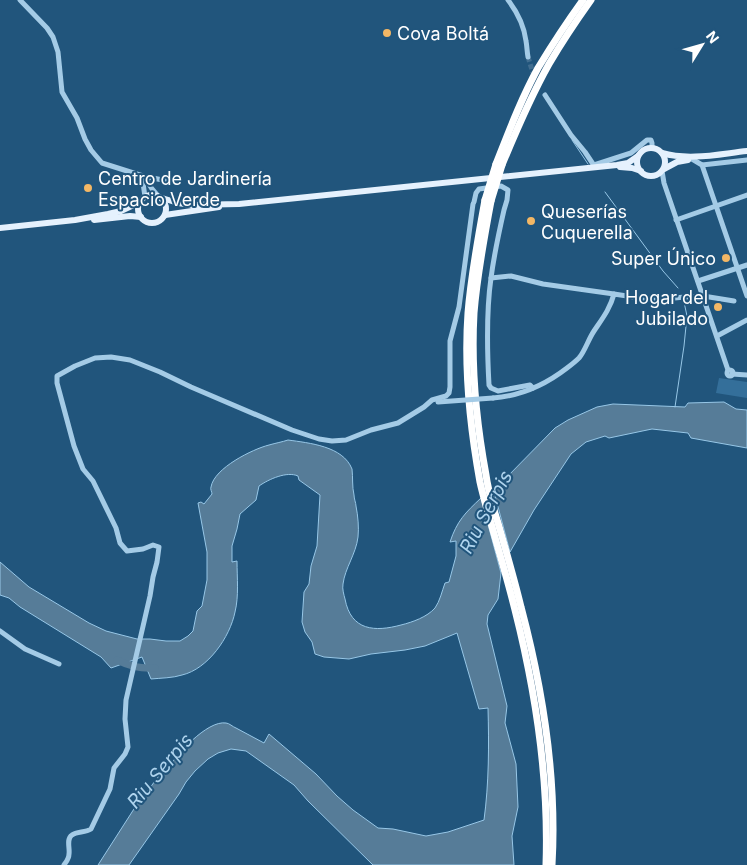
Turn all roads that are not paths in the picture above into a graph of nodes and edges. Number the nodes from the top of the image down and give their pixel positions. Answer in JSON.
{"nodes":[{"id":1,"x":20,"y":0,"type":"edge"},
{"id":2,"x":508,"y":0,"type":"edge"},
{"id":3,"x":582,"y":0,"type":"edge"},
{"id":4,"x":591,"y":0,"type":"edge"},
{"id":5,"x":528,"y":57,"type":"tunnel mouth"},
{"id":6,"x":545,"y":96,"type":"dead end"},
{"id":7,"x":652,"y":148,"type":"junction"},
{"id":8,"x":747,"y":152,"type":"edge"},
{"id":9,"x":662,"y":153,"type":"junction"},
{"id":10,"x":638,"y":156,"type":"junction"},
{"id":11,"x":692,"y":160,"type":"junction"},
{"id":12,"x":747,"y":160,"type":"edge"},
{"id":13,"x":499,"y":164,"type":"junction"},
{"id":14,"x":702,"y":165,"type":"junction"},
{"id":15,"x":595,"y":166,"type":"junction"},
{"id":16,"x":617,"y":166,"type":"junction"},
{"id":17,"x":663,"y":170,"type":"junction"},
{"id":18,"x":641,"y":171,"type":"junction"},
{"id":19,"x":146,"y":182,"type":"junction"},
{"id":20,"x":172,"y":182,"type":"dead end"},
{"id":21,"x":747,"y":195,"type":"edge"},
{"id":22,"x":160,"y":197,"type":"junction"},
{"id":23,"x":142,"y":199,"type":"junction"},
{"id":24,"x":233,"y":204,"type":"junction"},
{"id":25,"x":716,"y":205,"type":"junction"},
{"id":26,"x":165,"y":215,"type":"junction"},
{"id":27,"x":141,"y":218,"type":"junction"},
{"id":28,"x":75,"y":220,"type":"junction"},
{"id":29,"x":676,"y":220,"type":"junction"},
{"id":30,"x":0,"y":228,"type":"edge"},
{"id":31,"x":747,"y":265,"type":"edge"},
{"id":32,"x":738,"y":268,"type":"junction"},
{"id":33,"x":490,"y":278,"type":"junction"},
{"id":34,"x":698,"y":282,"type":"junction"},
{"id":35,"x":614,"y":294,"type":"junction"},
{"id":36,"x":702,"y":296,"type":"junction"},
{"id":37,"x":747,"y":296,"type":"edge"},
{"id":38,"x":734,"y":301,"type":"dead end"},
{"id":39,"x":747,"y":320,"type":"edge"},
{"id":40,"x":717,"y":336,"type":"junction"},
{"id":41,"x":747,"y":375,"type":"edge"},
{"id":42,"x":533,"y":388,"type":"junction"},
{"id":43,"x":424,"y":406,"type":"junction"},
{"id":44,"x":511,"y":583,"type":"junction"},
{"id":45,"x":0,"y":631,"type":"edge"},
{"id":46,"x":59,"y":664,"type":"dead end"},
{"id":47,"x":64,"y":865,"type":"edge"},
{"id":48,"x":546,"y":865,"type":"edge"},
{"id":49,"x":552,"y":865,"type":"edge"}],
"edges":[{"from":1,"to":19,"type":"street"},
{"from":2,"to":5,"type":"street"},
{"from":3,"to":13,"type":"highway"},
{"from":4,"to":13,"type":"highway"},
{"from":6,"to":15,"type":"street"},
{"from":7,"to":9,"type":"main road"},
{"from":7,"to":10,"type":"main road"},
{"from":7,"to":15,"type":"street"},
{"from":8,"to":9,"type":"main road"},
{"from":8,"to":11,"type":"main road"},
{"from":9,"to":17,"type":"main road"},
{"from":10,"to":16,"type":"main road"},
{"from":10,"to":18,"type":"main road"},
{"from":11,"to":14,"type":"street"},
{"from":11,"to":17,"type":"main road"},
{"from":12,"to":14,"type":"street"},
{"from":13,"to":44,"type":"highway","bridge":true},
{"from":14,"to":25,"type":"street"},
{"from":15,"to":16,"type":"main road"},
{"from":15,"to":24,"type":"main road"},
{"from":16,"to":18,"type":"main road"},
{"from":17,"to":18,"type":"main road"},
{"from":17,"to":29,"type":"street"},
{"from":19,"to":20,"type":"street"},
{"from":19,"to":22,"type":"street"},
{"from":19,"to":23,"type":"street"},
{"from":21,"to":25,"type":"street"},
{"from":22,"to":23,"type":"main road"},
{"from":22,"to":24,"type":"main road"},
{"from":22,"to":26,"type":"main road"},
{"from":23,"to":27,"type":"main road"},
{"from":23,"to":28,"type":"main road"},
{"from":24,"to":26,"type":"main road"},
{"from":25,"to":29,"type":"street"},
{"from":25,"to":32,"type":"street"},
{"from":26,"to":27,"type":"main road"},
{"from":27,"to":28,"type":"main road"},
{"from":28,"to":30,"type":"main road"},
{"from":29,"to":34,"type":"street"},
{"from":31,"to":32,"type":"street"},
{"from":32,"to":34,"type":"street"},
{"from":32,"to":37,"type":"street"},
{"from":33,"to":35,"type":"street"},
{"from":33,"to":42,"type":"street"},
{"from":33,"to":43,"type":"street"},
{"from":34,"to":36,"type":"street"},
{"from":35,"to":36,"type":"street"},
{"from":35,"to":42,"type":"street"},
{"from":36,"to":38,"type":"street"},
{"from":36,"to":40,"type":"street"},
{"from":39,"to":40,"type":"street"},
{"from":40,"to":41,"type":"street"},
{"from":42,"to":43,"type":"street","bridge":true},
{"from":43,"to":47,"type":"street"},
{"from":44,"to":48,"type":"highway"},
{"from":44,"to":49,"type":"highway"},
{"from":45,"to":46,"type":"street"}]}
